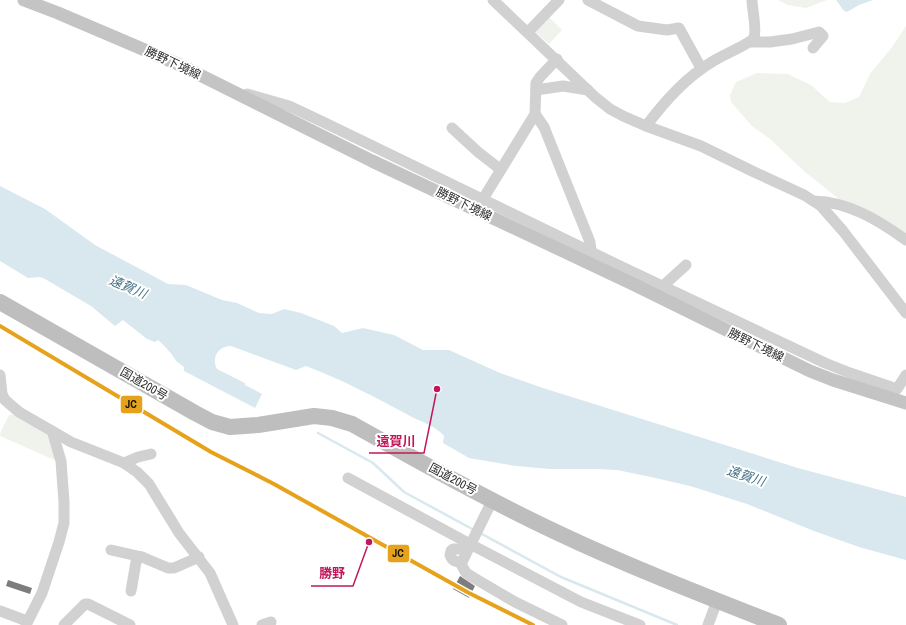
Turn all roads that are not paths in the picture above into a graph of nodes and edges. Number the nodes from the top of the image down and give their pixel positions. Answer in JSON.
{"nodes":[{"id":1,"x":24,"y":0,"type":"edge"},
{"id":2,"x":493,"y":0,"type":"edge"},
{"id":3,"x":558,"y":0,"type":"edge"},
{"id":4,"x":588,"y":0,"type":"edge"},
{"id":5,"x":752,"y":0,"type":"edge"},
{"id":6,"x":528,"y":32,"type":"junction"},
{"id":7,"x":751,"y":42,"type":"junction"},
{"id":8,"x":813,"y":48,"type":"dead end"},
{"id":9,"x":557,"y":59,"type":"junction"},
{"id":10,"x":701,"y":68,"type":"junction"},
{"id":11,"x":536,"y":90,"type":"junction"},
{"id":12,"x":588,"y":90,"type":"junction"},
{"id":13,"x":236,"y":94,"type":"junction"},
{"id":14,"x":535,"y":114,"type":"junction"},
{"id":15,"x":646,"y":126,"type":"junction"},
{"id":16,"x":452,"y":128,"type":"dead end"},
{"id":17,"x":500,"y":169,"type":"junction"},
{"id":18,"x":426,"y":186,"type":"junction"},
{"id":19,"x":479,"y":197,"type":"junction"},
{"id":20,"x":814,"y":201,"type":"junction"},
{"id":21,"x":518,"y":230,"type":"junction"},
{"id":22,"x":906,"y":240,"type":"edge"},
{"id":23,"x":553,"y":246,"type":"junction"},
{"id":24,"x":591,"y":251,"type":"junction"},
{"id":25,"x":686,"y":265,"type":"dead end"},
{"id":26,"x":633,"y":284,"type":"junction"},
{"id":27,"x":663,"y":286,"type":"junction"},
{"id":28,"x":680,"y":294,"type":"junction"},
{"id":29,"x":0,"y":302,"type":"edge"},
{"id":30,"x":906,"y":313,"type":"edge"},
{"id":31,"x":753,"y":343,"type":"junction"},
{"id":32,"x":798,"y":351,"type":"junction"},
{"id":33,"x":803,"y":368,"type":"junction"},
{"id":34,"x":0,"y":375,"type":"edge"},
{"id":35,"x":855,"y":375,"type":"junction"},
{"id":36,"x":906,"y":375,"type":"edge"},
{"id":37,"x":902,"y":390,"type":"edge"},
{"id":38,"x":1,"y":403,"type":"edge"},
{"id":39,"x":906,"y":403,"type":"edge"},
{"id":40,"x":52,"y":431,"type":"junction"},
{"id":41,"x":151,"y":454,"type":"dead end"},
{"id":42,"x":124,"y":463,"type":"junction"},
{"id":43,"x":348,"y":478,"type":"dead end"},
{"id":44,"x":492,"y":501,"type":"junction"},
{"id":45,"x":470,"y":544,"type":"junction"},
{"id":46,"x":110,"y":550,"type":"dead end"},
{"id":47,"x":142,"y":557,"type":"junction"},
{"id":48,"x":198,"y":557,"type":"junction"},
{"id":49,"x":131,"y":591,"type":"dead end"},
{"id":50,"x":717,"y":601,"type":"junction"},
{"id":51,"x":0,"y":611,"type":"edge"},
{"id":52,"x":26,"y":623,"type":"edge"},
{"id":53,"x":64,"y":625,"type":"edge"},
{"id":54,"x":130,"y":625,"type":"edge"},
{"id":55,"x":233,"y":625,"type":"edge"},
{"id":56,"x":562,"y":625,"type":"edge"},
{"id":57,"x":640,"y":625,"type":"edge"},
{"id":58,"x":708,"y":625,"type":"edge"},
{"id":59,"x":779,"y":625,"type":"edge"}],
"edges":[{"from":1,"to":13,"type":"main road","name":"勝野下境線"},
{"from":2,"to":6,"type":"street"},
{"from":3,"to":6,"type":"street"},
{"from":4,"to":10,"type":"street"},
{"from":5,"to":7,"type":"street"},
{"from":6,"to":9,"type":"street"},
{"from":7,"to":8,"type":"street"},
{"from":7,"to":10,"type":"street"},
{"from":9,"to":11,"type":"street"},
{"from":9,"to":12,"type":"street"},
{"from":10,"to":15,"type":"street"},
{"from":11,"to":12,"type":"street"},
{"from":11,"to":14,"type":"street"},
{"from":12,"to":15,"type":"street"},
{"from":13,"to":18,"type":"main road","name":"勝野下境線"},
{"from":13,"to":19,"type":"street"},
{"from":14,"to":17,"type":"street"},
{"from":14,"to":24,"type":"street"},
{"from":15,"to":20,"type":"street"},
{"from":16,"to":17,"type":"street"},
{"from":17,"to":19,"type":"street"},
{"from":18,"to":19,"type":"street"},
{"from":18,"to":21,"type":"main road","name":"勝野下境線"},
{"from":19,"to":21,"type":"street"},
{"from":19,"to":24,"type":"street"},
{"from":20,"to":22,"type":"street"},
{"from":20,"to":30,"type":"street"},
{"from":21,"to":23,"type":"main road","name":"勝野下境線"},
{"from":23,"to":24,"type":"street"},
{"from":23,"to":26,"type":"main road","name":"勝野下境線"},
{"from":24,"to":27,"type":"street"},
{"from":25,"to":27,"type":"street"},
{"from":26,"to":28,"type":"street"},
{"from":26,"to":31,"type":"main road","name":"勝野下境線"},
{"from":27,"to":28,"type":"street"},
{"from":28,"to":32,"type":"street"},
{"from":29,"to":44,"type":"highway","name":"国道200号"},
{"from":31,"to":32,"type":"street"},
{"from":31,"to":33,"type":"main road","name":"勝野下境線"},
{"from":32,"to":35,"type":"street"},
{"from":33,"to":35,"type":"street"},
{"from":33,"to":39,"type":"main road","name":"勝野下境線"},
{"from":34,"to":38,"type":"street"},
{"from":35,"to":37,"type":"street"},
{"from":36,"to":37,"type":"street"},
{"from":38,"to":40,"type":"street"},
{"from":40,"to":42,"type":"street"},
{"from":40,"to":52,"type":"street"},
{"from":41,"to":42,"type":"street"},
{"from":42,"to":48,"type":"street"},
{"from":43,"to":45,"type":"street"},
{"from":44,"to":45,"type":"street"},
{"from":44,"to":50,"type":"highway","name":"国道200号"},
{"from":45,"to":56,"type":"street"},
{"from":45,"to":57,"type":"street"},
{"from":46,"to":47,"type":"street"},
{"from":47,"to":48,"type":"street"},
{"from":47,"to":49,"type":"street"},
{"from":48,"to":55,"type":"street"},
{"from":50,"to":58,"type":"street"},
{"from":50,"to":59,"type":"highway","name":"国道200号"},
{"from":51,"to":52,"type":"street"},
{"from":53,"to":54,"type":"street"}]}
